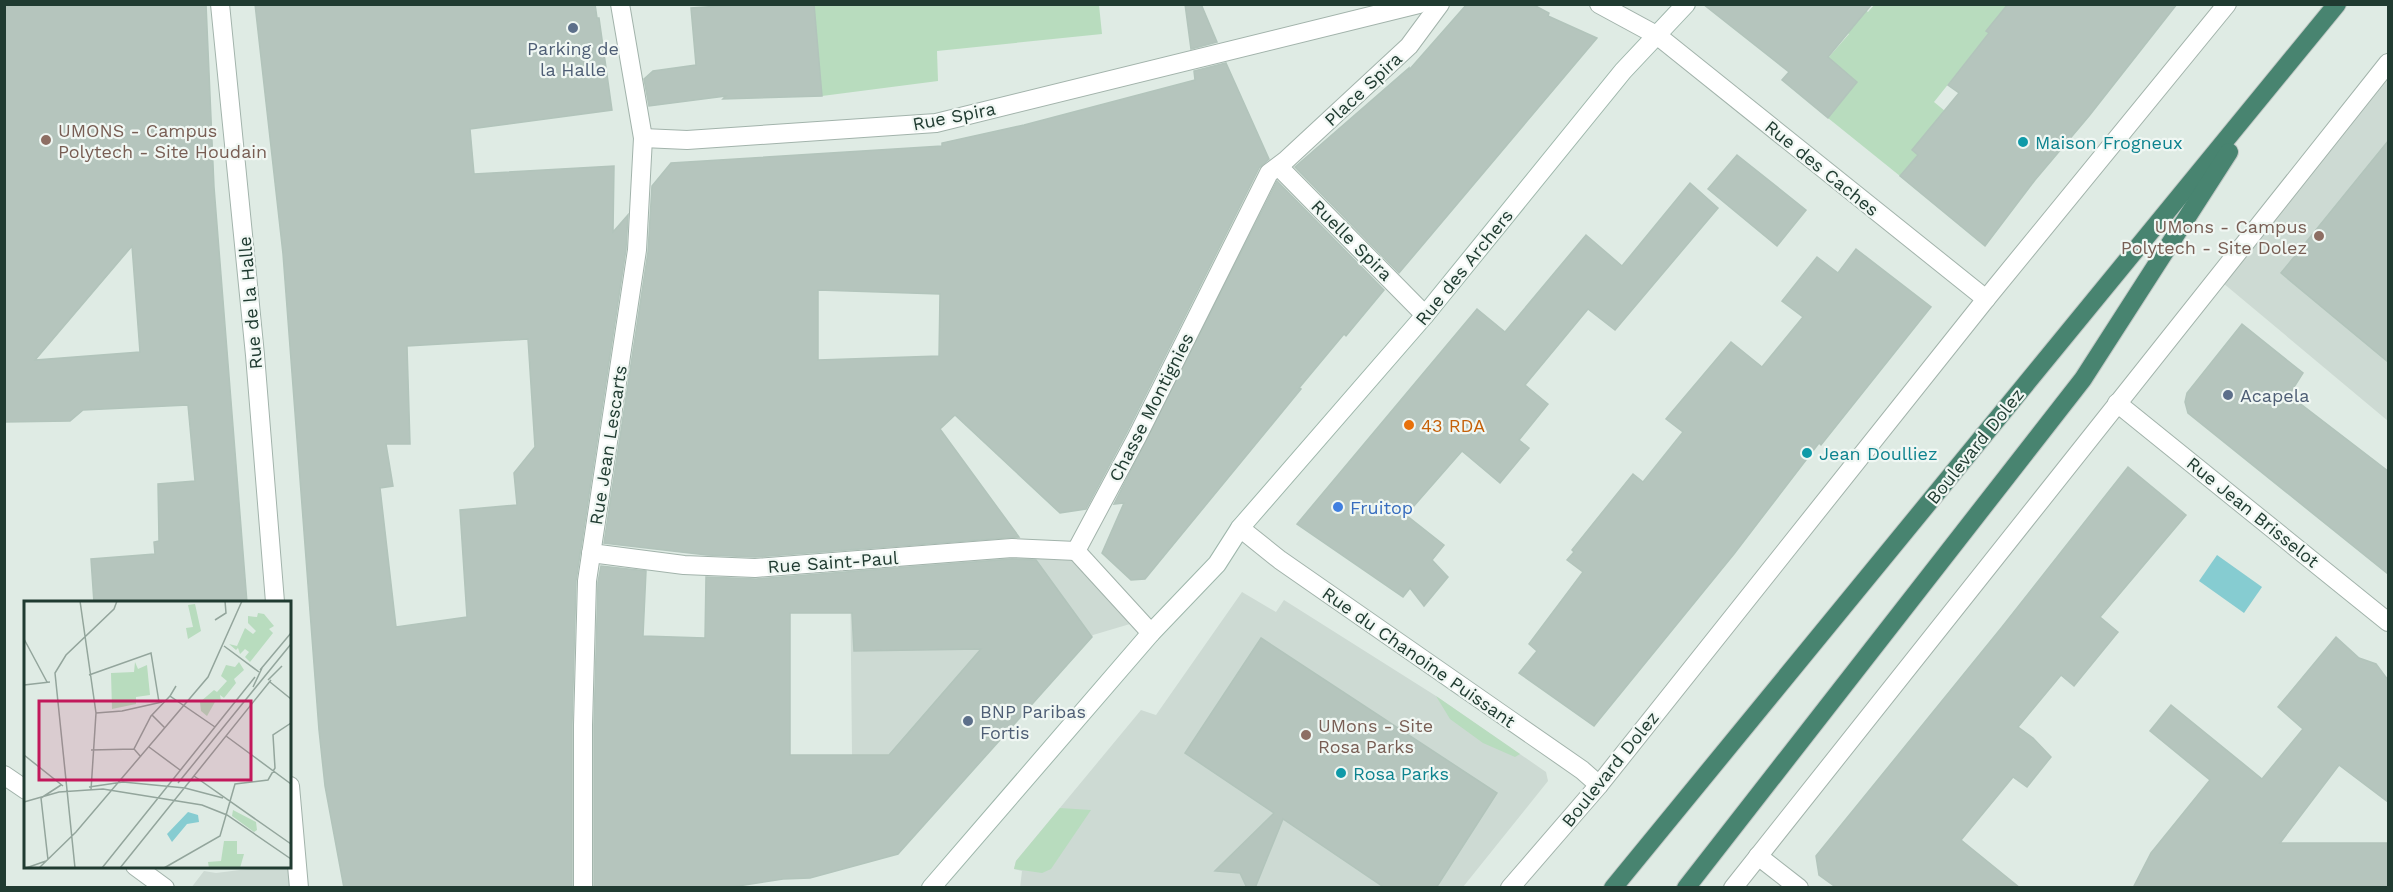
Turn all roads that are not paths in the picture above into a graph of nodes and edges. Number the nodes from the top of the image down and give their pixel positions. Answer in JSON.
{"nodes":[{"id":1,"x":219,"y":4,"type":"edge"},
{"id":2,"x":621,"y":4,"type":"edge"},
{"id":3,"x":1419,"y":4,"type":"edge"},
{"id":4,"x":1440,"y":4,"type":"edge"},
{"id":5,"x":1599,"y":4,"type":"edge"},
{"id":6,"x":1686,"y":4,"type":"edge"},
{"id":7,"x":2227,"y":4,"type":"edge"},
{"id":8,"x":2337,"y":4,"type":"edge"},
{"id":9,"x":1358,"y":12,"type":"edge"},
{"id":10,"x":1658,"y":36,"type":"junction"},
{"id":11,"x":2388,"y":63,"type":"edge"},
{"id":12,"x":2275,"y":80,"type":"junction"},
{"id":13,"x":643,"y":138,"type":"junction"},
{"id":14,"x":1279,"y":167,"type":"junction"},
{"id":15,"x":1986,"y":299,"type":"junction"},
{"id":16,"x":1425,"y":315,"type":"junction"},
{"id":17,"x":2117,"y":403,"type":"junction"},
{"id":18,"x":1240,"y":528,"type":"junction"},
{"id":19,"x":1076,"y":551,"type":"junction"},
{"id":20,"x":591,"y":553,"type":"junction"},
{"id":21,"x":275,"y":601,"type":"edge"},
{"id":22,"x":2388,"y":622,"type":"edge"},
{"id":23,"x":1151,"y":633,"type":"junction"},
{"id":24,"x":4,"y":775,"type":"edge"},
{"id":25,"x":1599,"y":785,"type":"junction"},
{"id":26,"x":24,"y":789,"type":"edge"},
{"id":27,"x":291,"y":797,"type":"edge"},
{"id":28,"x":1758,"y":856,"type":"junction"},
{"id":29,"x":136,"y":868,"type":"edge"},
{"id":30,"x":165,"y":888,"type":"edge"},
{"id":31,"x":299,"y":888,"type":"edge"},
{"id":32,"x":583,"y":888,"type":"edge"},
{"id":33,"x":931,"y":888,"type":"edge"},
{"id":34,"x":1510,"y":888,"type":"edge"},
{"id":35,"x":1613,"y":888,"type":"edge"},
{"id":36,"x":1686,"y":888,"type":"edge"},
{"id":37,"x":1733,"y":888,"type":"edge"},
{"id":38,"x":1799,"y":888,"type":"edge"}],
"edges":[{"from":1,"to":21,"type":"street","name":"Rue de la Halle"},
{"from":2,"to":13,"type":"street","name":"Rue Jean Lescarts"},
{"from":3,"to":9,"type":"street"},
{"from":4,"to":14,"type":"street","name":"Place Spira"},
{"from":5,"to":10,"type":"street","name":"Rue des Caches"},
{"from":6,"to":10,"type":"street","name":"Rue des Archers"},
{"from":7,"to":15,"type":"street","name":"Boulevard Dolez"},
{"from":8,"to":12,"type":"highway","name":"Boulevard Dolez"},
{"from":9,"to":13,"type":"street","name":"Rue Spira"},
{"from":10,"to":15,"type":"street","name":"Rue des Caches"},
{"from":10,"to":16,"type":"street","name":"Rue des Archers"},
{"from":11,"to":17,"type":"street"},
{"from":12,"to":35,"type":"highway","name":"Boulevard Dolez"},
{"from":12,"to":36,"type":"highway"},
{"from":13,"to":20,"type":"street","name":"Rue Jean Lescarts"},
{"from":14,"to":16,"type":"street","name":"Ruelle Spira"},
{"from":14,"to":19,"type":"street","name":"Chasse Montignies"},
{"from":15,"to":25,"type":"street","name":"Boulevard Dolez"},
{"from":16,"to":18,"type":"street","name":"Rue des Archers"},
{"from":17,"to":22,"type":"street","name":"Rue Jean Brisselot"},
{"from":17,"to":28,"type":"street"},
{"from":18,"to":23,"type":"street","name":"Rue des Archers"},
{"from":18,"to":25,"type":"street","name":"Rue du Chanoine Puissant"},
{"from":19,"to":20,"type":"street","name":"Rue Saint-Paul"},
{"from":19,"to":23,"type":"street"},
{"from":20,"to":32,"type":"street","name":"Rue Jean Lescarts"},
{"from":23,"to":33,"type":"street","name":"Rue des Archers"},
{"from":24,"to":26,"type":"street"},
{"from":25,"to":34,"type":"street","name":"Boulevard Dolez"},
{"from":27,"to":31,"type":"street"},
{"from":28,"to":37,"type":"street"},
{"from":28,"to":38,"type":"street"},
{"from":29,"to":30,"type":"street"}]}
